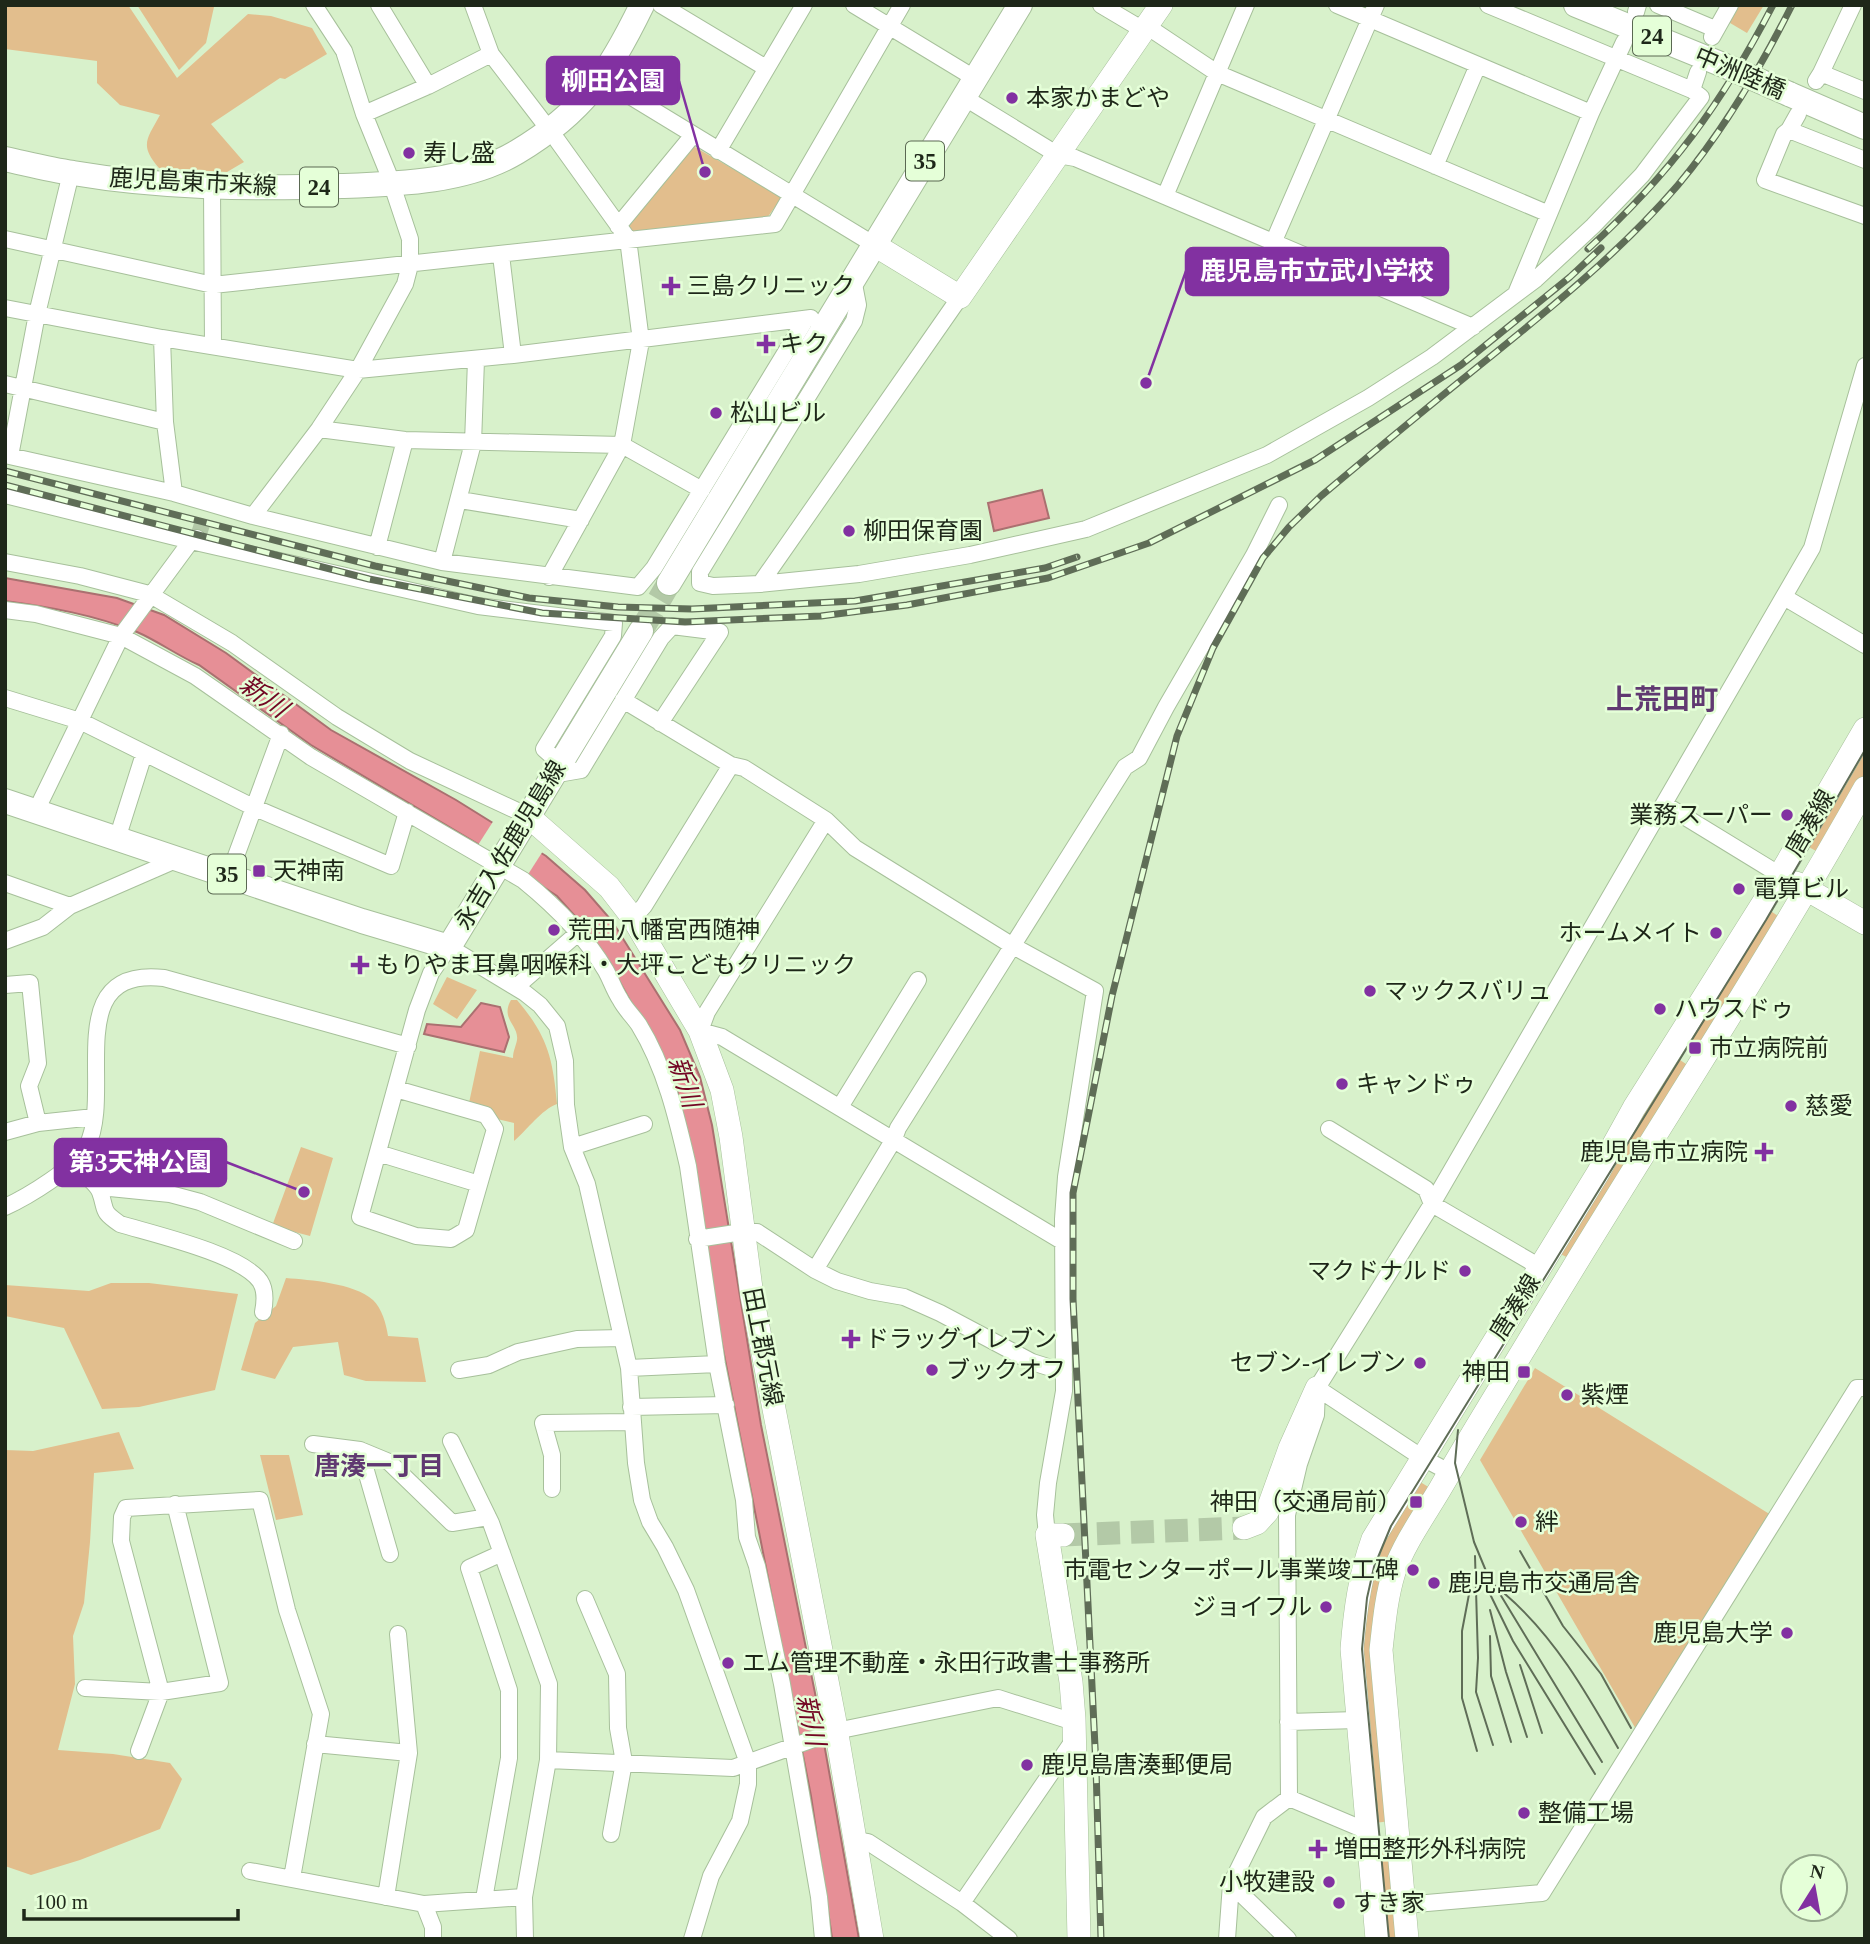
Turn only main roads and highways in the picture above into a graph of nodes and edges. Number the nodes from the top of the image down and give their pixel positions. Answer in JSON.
{"nodes":[{"id":1,"x":642,"y":5,"type":"edge"},
{"id":2,"x":1020,"y":5,"type":"edge"},
{"id":3,"x":1576,"y":5,"type":"edge"},
{"id":4,"x":1865,"y":127,"type":"edge"},
{"id":5,"x":5,"y":159,"type":"edge"},
{"id":6,"x":669,"y":583,"type":"tunnel mouth"},
{"id":7,"x":641,"y":631,"type":"tunnel mouth"},
{"id":8,"x":5,"y":801,"type":"edge"}],
"edges":[{"from":1,"to":5,"type":"main road","name":"鹿児島東市来線","number":"24"},
{"from":2,"to":6,"type":"main road","number":"35"},
{"from":3,"to":4,"type":"main road","name":"中洲陸橋","number":"24","bridge":true},
{"from":7,"to":8,"type":"main road","name":"永吉入佐鹿児島線","number":"35"}]}
